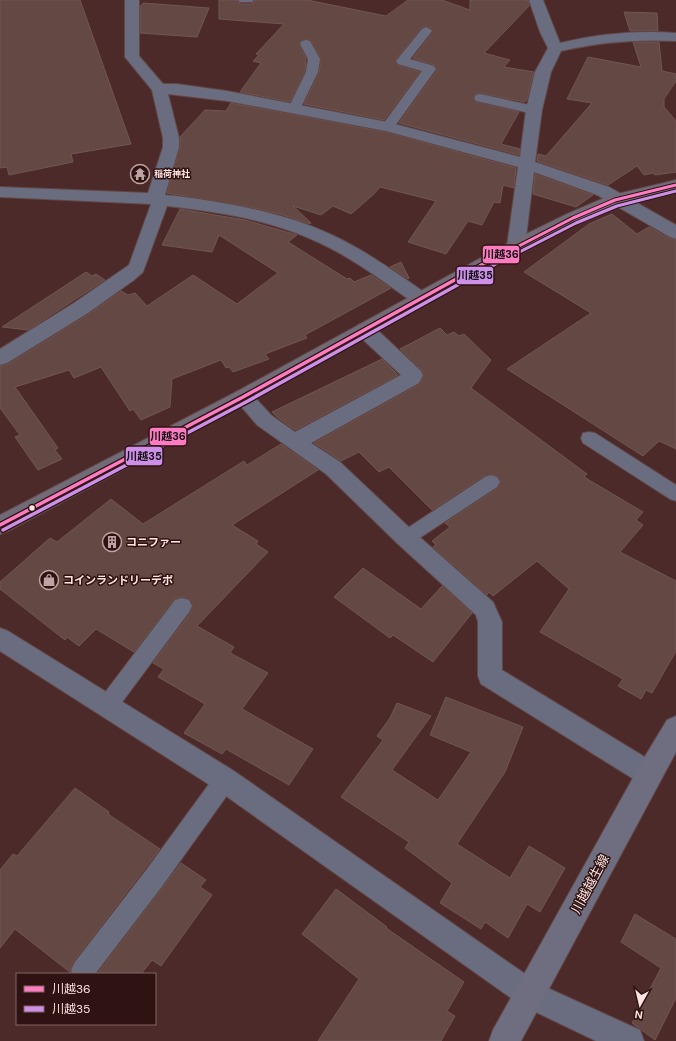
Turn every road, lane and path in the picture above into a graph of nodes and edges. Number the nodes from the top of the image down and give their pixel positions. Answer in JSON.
{"nodes":[{"id":1,"x":132,"y":0,"type":"edge"},
{"id":2,"x":244,"y":0,"type":"edge"},
{"id":3,"x":248,"y":0,"type":"edge"},
{"id":4,"x":536,"y":0,"type":"edge"},
{"id":5,"x":426,"y":31,"type":"dead end"},
{"id":6,"x":676,"y":37,"type":"edge"},
{"id":7,"x":306,"y":44,"type":"dead end"},
{"id":8,"x":555,"y":48,"type":"junction"},
{"id":9,"x":159,"y":89,"type":"junction"},
{"id":10,"x":480,"y":98,"type":"dead end"},
{"id":11,"x":294,"y":108,"type":"junction"},
{"id":12,"x":534,"y":110,"type":"junction"},
{"id":13,"x":387,"y":127,"type":"junction"},
{"id":14,"x":526,"y":164,"type":"junction"},
{"id":15,"x":676,"y":185,"type":"edge"},
{"id":16,"x":0,"y":192,"type":"edge"},
{"id":17,"x":158,"y":198,"type":"junction"},
{"id":18,"x":615,"y":200,"type":"junction"},
{"id":19,"x":676,"y":234,"type":"edge"},
{"id":20,"x":516,"y":246,"type":"junction"},
{"id":21,"x":421,"y":299,"type":"junction"},
{"id":22,"x":365,"y":330,"type":"junction"},
{"id":23,"x":0,"y":358,"type":"edge"},
{"id":24,"x":243,"y":397,"type":"junction"},
{"id":25,"x":589,"y":438,"type":"dead end"},
{"id":26,"x":294,"y":442,"type":"junction"},
{"id":27,"x":491,"y":482,"type":"dead end"},
{"id":28,"x":676,"y":494,"type":"edge"},
{"id":29,"x":0,"y":525,"type":"edge"},
{"id":30,"x":406,"y":538,"type":"junction"},
{"id":31,"x":182,"y":606,"type":"dead end"},
{"id":32,"x":0,"y":638,"type":"edge"},
{"id":33,"x":107,"y":706,"type":"junction"},
{"id":34,"x":676,"y":728,"type":"edge"},
{"id":35,"x":649,"y":774,"type":"junction"},
{"id":36,"x":225,"y":780,"type":"junction"},
{"id":37,"x":83,"y":970,"type":"dead end"},
{"id":38,"x":531,"y":995,"type":"junction"},
{"id":39,"x":504,"y":1041,"type":"edge"},
{"id":40,"x":629,"y":1041,"type":"edge"}],
"edges":[{"from":1,"to":9,"type":"street"},
{"from":2,"to":3,"type":"lane"},
{"from":4,"to":8,"type":"street"},
{"from":5,"to":13,"type":"lane"},
{"from":6,"to":8,"type":"street"},
{"from":7,"to":11,"type":"lane"},
{"from":8,"to":12,"type":"street"},
{"from":9,"to":11,"type":"street"},
{"from":9,"to":17,"type":"street"},
{"from":10,"to":12,"type":"lane"},
{"from":11,"to":13,"type":"street"},
{"from":12,"to":14,"type":"street"},
{"from":13,"to":14,"type":"street"},
{"from":14,"to":18,"type":"street"},
{"from":14,"to":20,"type":"street"},
{"from":15,"to":18,"type":"main road"},
{"from":16,"to":17,"type":"street"},
{"from":17,"to":21,"type":"street"},
{"from":17,"to":23,"type":"street"},
{"from":18,"to":19,"type":"street"},
{"from":18,"to":20,"type":"main road"},
{"from":20,"to":21,"type":"main road"},
{"from":21,"to":22,"type":"main road"},
{"from":22,"to":24,"type":"main road"},
{"from":22,"to":26,"type":"street"},
{"from":24,"to":26,"type":"street"},
{"from":24,"to":29,"type":"main road"},
{"from":25,"to":28,"type":"lane"},
{"from":26,"to":30,"type":"street"},
{"from":27,"to":30,"type":"lane"},
{"from":30,"to":35,"type":"street"},
{"from":31,"to":33,"type":"lane"},
{"from":32,"to":33,"type":"street"},
{"from":33,"to":36,"type":"street"},
{"from":34,"to":35,"type":"main road","name":"川越越生線"},
{"from":35,"to":38,"type":"main road","name":"川越越生線"},
{"from":36,"to":37,"type":"lane"},
{"from":36,"to":38,"type":"street"},
{"from":38,"to":39,"type":"main road","name":"川越越生線"},
{"from":38,"to":40,"type":"street"}]}
